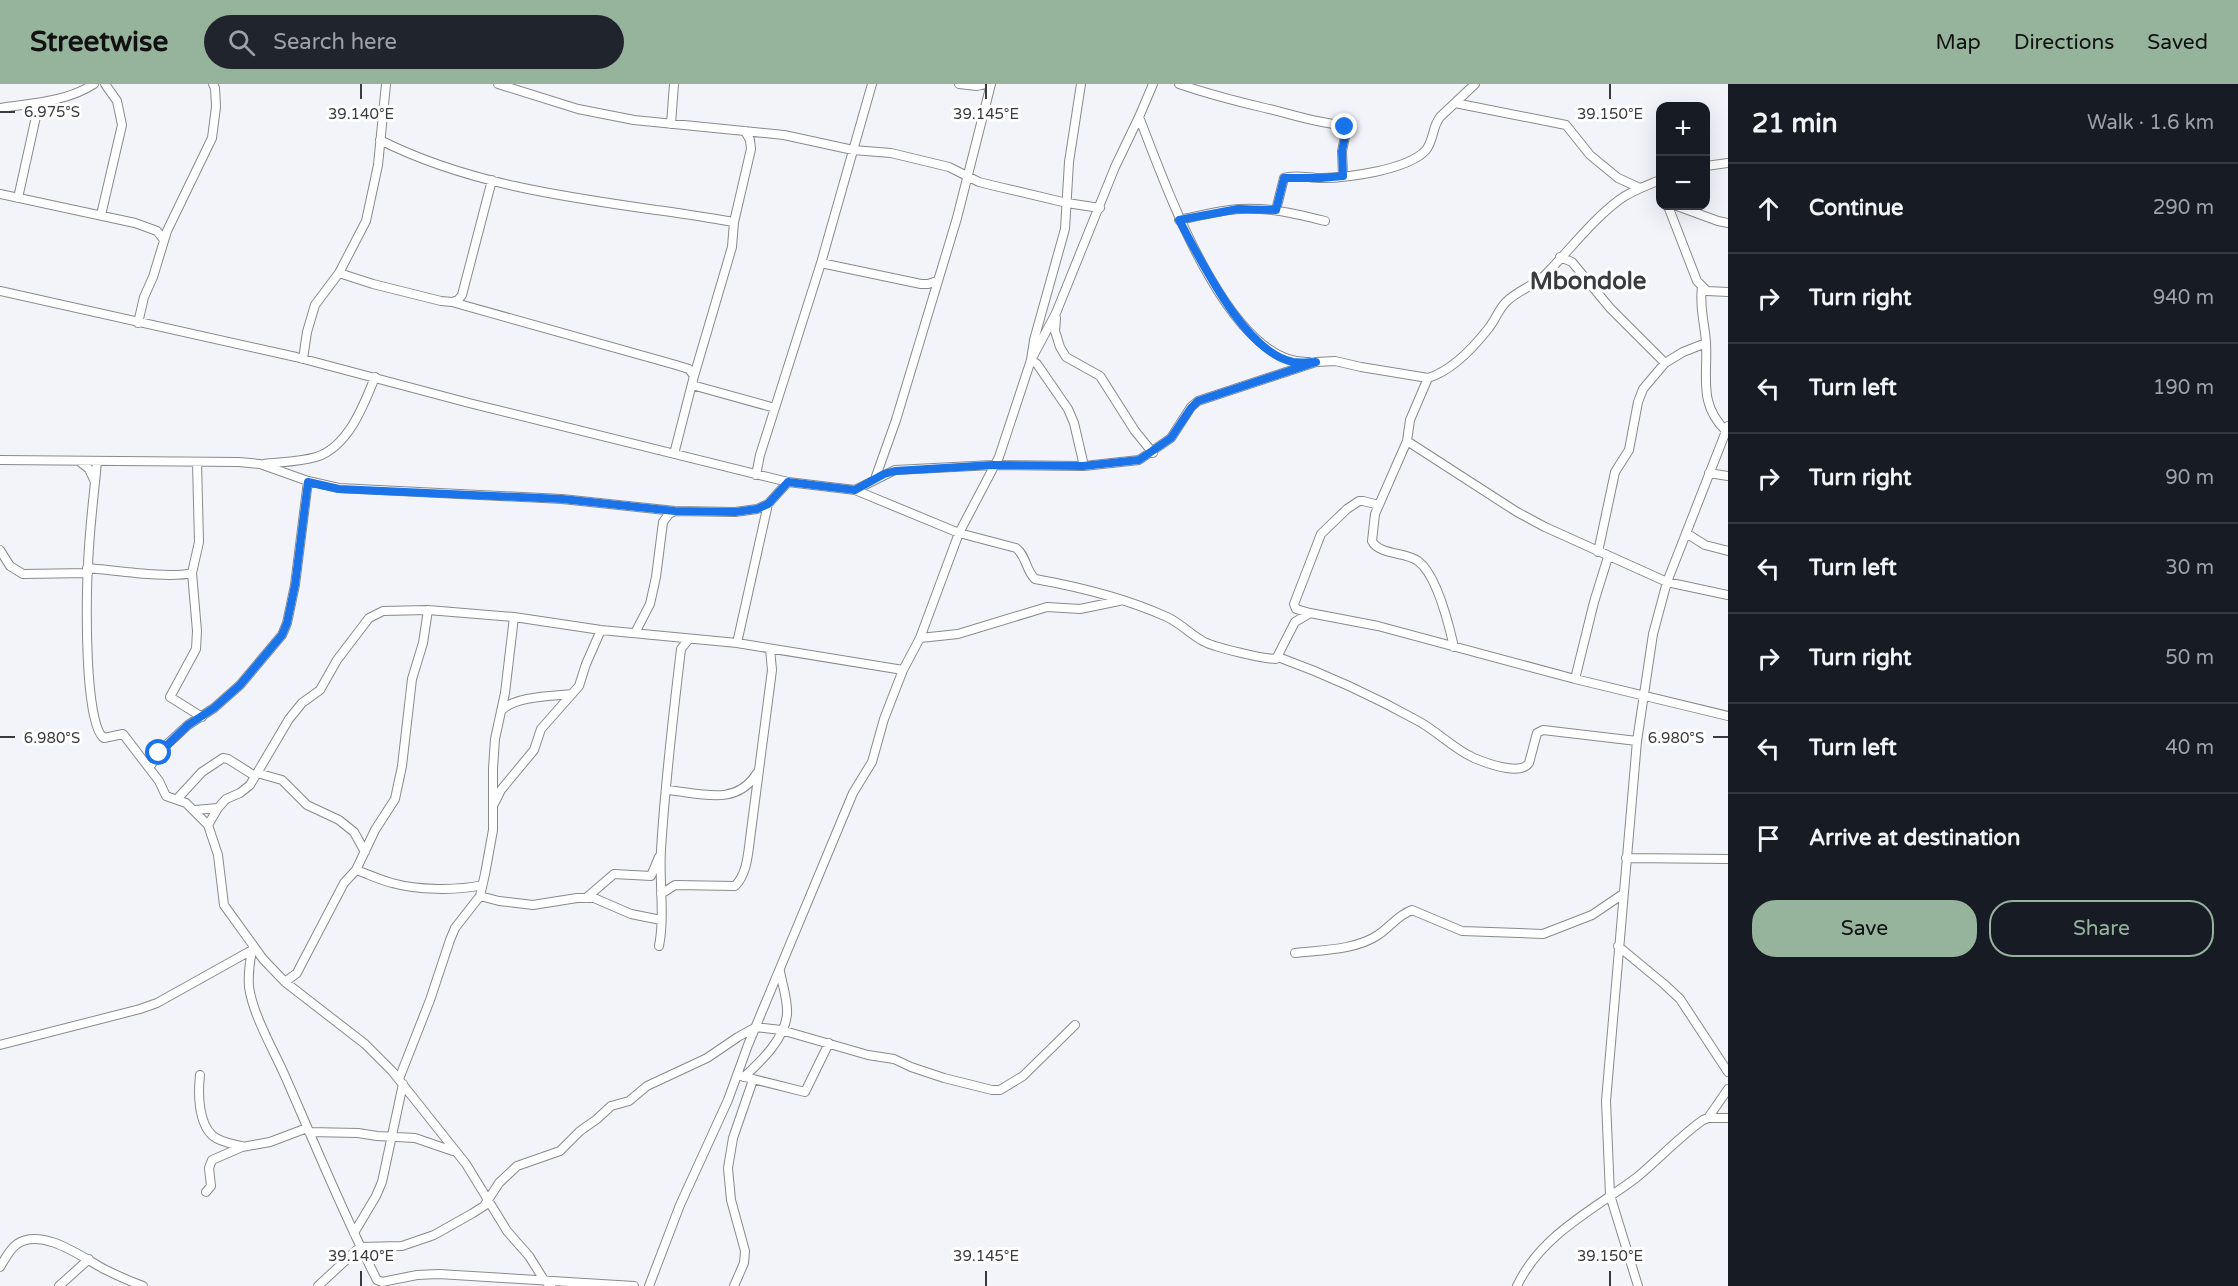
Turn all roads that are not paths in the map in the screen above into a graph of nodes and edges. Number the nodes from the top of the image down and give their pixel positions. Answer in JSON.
{"nodes":[{"id":1,"x":94,"y":84,"type":"edge"},
{"id":2,"x":105,"y":84,"type":"edge"},
{"id":3,"x":213,"y":84,"type":"edge"},
{"id":4,"x":386,"y":84,"type":"edge"},
{"id":5,"x":498,"y":84,"type":"edge"},
{"id":6,"x":674,"y":84,"type":"edge"},
{"id":7,"x":959,"y":84,"type":"edge"},
{"id":8,"x":985,"y":84,"type":"edge"},
{"id":9,"x":991,"y":84,"type":"edge"},
{"id":10,"x":1081,"y":84,"type":"edge"},
{"id":11,"x":1153,"y":84,"type":"edge"},
{"id":12,"x":1179,"y":84,"type":"edge"},
{"id":13,"x":1475,"y":84,"type":"edge"},
{"id":14,"x":872,"y":85,"type":"edge"},
{"id":15,"x":39,"y":103,"type":"junction"},
{"id":16,"x":1455,"y":103,"type":"junction"},
{"id":17,"x":0,"y":108,"type":"edge"},
{"id":18,"x":1140,"y":117,"type":"junction"},
{"id":19,"x":671,"y":124,"type":"junction"},
{"id":20,"x":746,"y":130,"type":"junction"},
{"id":21,"x":380,"y":140,"type":"junction"},
{"id":22,"x":853,"y":150,"type":"junction"},
{"id":23,"x":1728,"y":163,"type":"edge"},
{"id":24,"x":1710,"y":165,"type":"edge"},
{"id":25,"x":1343,"y":176,"type":"junction"},
{"id":26,"x":969,"y":177,"type":"junction"},
{"id":27,"x":492,"y":180,"type":"junction"},
{"id":28,"x":1656,"y":183,"type":"edge"},
{"id":29,"x":1640,"y":188,"type":"junction"},
{"id":30,"x":0,"y":194,"type":"edge"},
{"id":31,"x":18,"y":198,"type":"junction"},
{"id":32,"x":1067,"y":203,"type":"junction"},
{"id":33,"x":1100,"y":208,"type":"junction"},
{"id":34,"x":1276,"y":210,"type":"junction"},
{"id":35,"x":1670,"y":210,"type":"edge"},
{"id":36,"x":1688,"y":210,"type":"edge"},
{"id":37,"x":101,"y":215,"type":"junction"},
{"id":38,"x":172,"y":220,"type":"junction"},
{"id":39,"x":1179,"y":220,"type":"junction"},
{"id":40,"x":1325,"y":221,"type":"dead end"},
{"id":41,"x":734,"y":222,"type":"junction"},
{"id":42,"x":1728,"y":223,"type":"edge"},
{"id":43,"x":150,"y":227,"type":"junction"},
{"id":44,"x":164,"y":240,"type":"junction"},
{"id":45,"x":1560,"y":257,"type":"junction"},
{"id":46,"x":821,"y":263,"type":"junction"},
{"id":47,"x":339,"y":273,"type":"junction"},
{"id":48,"x":937,"y":281,"type":"junction"},
{"id":49,"x":1702,"y":287,"type":"junction"},
{"id":50,"x":0,"y":291,"type":"edge"},
{"id":51,"x":1728,"y":292,"type":"edge"},
{"id":52,"x":452,"y":302,"type":"junction"},
{"id":53,"x":1056,"y":314,"type":"junction"},
{"id":54,"x":138,"y":323,"type":"junction"},
{"id":55,"x":1706,"y":343,"type":"junction"},
{"id":56,"x":303,"y":359,"type":"junction"},
{"id":57,"x":1031,"y":360,"type":"junction"},
{"id":58,"x":1316,"y":362,"type":"junction"},
{"id":59,"x":1665,"y":363,"type":"junction"},
{"id":60,"x":694,"y":376,"type":"junction"},
{"id":61,"x":375,"y":377,"type":"junction"},
{"id":62,"x":1428,"y":378,"type":"junction"},
{"id":63,"x":692,"y":385,"type":"junction"},
{"id":64,"x":775,"y":408,"type":"junction"},
{"id":65,"x":1727,"y":429,"type":"edge"},
{"id":66,"x":1725,"y":440,"type":"edge"},
{"id":67,"x":1407,"y":441,"type":"junction"},
{"id":68,"x":1153,"y":453,"type":"junction"},
{"id":69,"x":674,"y":454,"type":"junction"},
{"id":70,"x":0,"y":460,"type":"edge"},
{"id":71,"x":77,"y":461,"type":"junction"},
{"id":72,"x":97,"y":461,"type":"junction"},
{"id":73,"x":197,"y":462,"type":"junction"},
{"id":74,"x":260,"y":464,"type":"junction"},
{"id":75,"x":993,"y":465,"type":"junction"},
{"id":76,"x":1083,"y":466,"type":"junction"},
{"id":77,"x":1709,"y":473,"type":"junction"},
{"id":78,"x":756,"y":475,"type":"junction"},
{"id":79,"x":1728,"y":476,"type":"edge"},
{"id":80,"x":875,"y":479,"type":"junction"},
{"id":81,"x":95,"y":482,"type":"junction"},
{"id":82,"x":308,"y":482,"type":"junction"},
{"id":83,"x":788,"y":482,"type":"junction"},
{"id":84,"x":855,"y":490,"type":"junction"},
{"id":85,"x":768,"y":504,"type":"junction"},
{"id":86,"x":1379,"y":505,"type":"junction"},
{"id":87,"x":675,"y":511,"type":"junction"},
{"id":88,"x":959,"y":532,"type":"junction"},
{"id":89,"x":1686,"y":533,"type":"junction"},
{"id":90,"x":0,"y":550,"type":"edge"},
{"id":91,"x":1598,"y":552,"type":"junction"},
{"id":92,"x":1728,"y":552,"type":"edge"},
{"id":93,"x":1608,"y":557,"type":"junction"},
{"id":94,"x":88,"y":571,"type":"junction"},
{"id":95,"x":192,"y":573,"type":"junction"},
{"id":96,"x":1667,"y":582,"type":"junction"},
{"id":97,"x":1728,"y":595,"type":"edge"},
{"id":98,"x":1120,"y":601,"type":"junction"},
{"id":99,"x":428,"y":610,"type":"junction"},
{"id":100,"x":1310,"y":613,"type":"junction"},
{"id":101,"x":514,"y":617,"type":"junction"},
{"id":102,"x":643,"y":619,"type":"junction"},
{"id":103,"x":601,"y":630,"type":"junction"},
{"id":104,"x":635,"y":633,"type":"junction"},
{"id":105,"x":656,"y":636,"type":"junction"},
{"id":106,"x":675,"y":637,"type":"junction"},
{"id":107,"x":920,"y":638,"type":"junction"},
{"id":108,"x":688,"y":639,"type":"junction"},
{"id":109,"x":737,"y":643,"type":"junction"},
{"id":110,"x":1454,"y":647,"type":"junction"},
{"id":111,"x":681,"y":649,"type":"junction"},
{"id":112,"x":770,"y":649,"type":"junction"},
{"id":113,"x":1278,"y":657,"type":"junction"},
{"id":114,"x":903,"y":670,"type":"junction"},
{"id":115,"x":1575,"y":679,"type":"junction"},
{"id":116,"x":572,"y":694,"type":"junction"},
{"id":117,"x":1643,"y":695,"type":"junction"},
{"id":118,"x":500,"y":712,"type":"junction"},
{"id":119,"x":1728,"y":716,"type":"edge"},
{"id":120,"x":202,"y":717,"type":"junction"},
{"id":121,"x":1637,"y":741,"type":"junction"},
{"id":122,"x":150,"y":768,"type":"junction"},
{"id":123,"x":758,"y":771,"type":"junction"},
{"id":124,"x":256,"y":774,"type":"junction"},
{"id":125,"x":667,"y":790,"type":"junction"},
{"id":126,"x":177,"y":799,"type":"junction"},
{"id":127,"x":493,"y":805,"type":"junction"},
{"id":128,"x":218,"y":808,"type":"junction"},
{"id":129,"x":195,"y":810,"type":"junction"},
{"id":130,"x":208,"y":825,"type":"junction"},
{"id":131,"x":365,"y":852,"type":"junction"},
{"id":132,"x":661,"y":853,"type":"junction"},
{"id":133,"x":1626,"y":858,"type":"junction"},
{"id":134,"x":1728,"y":859,"type":"edge"},
{"id":135,"x":356,"y":870,"type":"junction"},
{"id":136,"x":482,"y":885,"type":"junction"},
{"id":137,"x":661,"y":894,"type":"junction"},
{"id":138,"x":1623,"y":894,"type":"junction"},
{"id":139,"x":480,"y":896,"type":"junction"},
{"id":140,"x":586,"y":898,"type":"junction"},
{"id":141,"x":661,"y":920,"type":"junction"},
{"id":142,"x":659,"y":946,"type":"dead end"},
{"id":143,"x":1618,"y":946,"type":"junction"},
{"id":144,"x":252,"y":948,"type":"junction"},
{"id":145,"x":1295,"y":953,"type":"dead end"},
{"id":146,"x":780,"y":969,"type":"junction"},
{"id":147,"x":297,"y":974,"type":"junction"},
{"id":148,"x":285,"y":982,"type":"junction"},
{"id":149,"x":293,"y":989,"type":"junction"},
{"id":150,"x":1075,"y":1025,"type":"dead end"},
{"id":151,"x":756,"y":1027,"type":"junction"},
{"id":152,"x":781,"y":1030,"type":"junction"},
{"id":153,"x":829,"y":1043,"type":"junction"},
{"id":154,"x":0,"y":1045,"type":"edge"},
{"id":155,"x":1728,"y":1072,"type":"edge"},
{"id":156,"x":200,"y":1075,"type":"dead end"},
{"id":157,"x":741,"y":1076,"type":"junction"},
{"id":158,"x":753,"y":1080,"type":"junction"},
{"id":159,"x":401,"y":1082,"type":"junction"},
{"id":160,"x":1728,"y":1089,"type":"edge"},
{"id":161,"x":1708,"y":1118,"type":"junction"},
{"id":162,"x":1728,"y":1118,"type":"edge"},
{"id":163,"x":308,"y":1130,"type":"junction"},
{"id":164,"x":392,"y":1137,"type":"junction"},
{"id":165,"x":242,"y":1147,"type":"junction"},
{"id":166,"x":454,"y":1151,"type":"junction"},
{"id":167,"x":206,"y":1192,"type":"dead end"},
{"id":168,"x":1610,"y":1195,"type":"junction"},
{"id":169,"x":488,"y":1202,"type":"junction"},
{"id":170,"x":354,"y":1233,"type":"junction"},
{"id":171,"x":360,"y":1247,"type":"junction"},
{"id":172,"x":89,"y":1259,"type":"junction"},
{"id":173,"x":0,"y":1267,"type":"edge"},
{"id":174,"x":544,"y":1280,"type":"junction"},
{"id":175,"x":59,"y":1286,"type":"edge"},
{"id":176,"x":143,"y":1286,"type":"edge"},
{"id":177,"x":318,"y":1286,"type":"edge"},
{"id":178,"x":551,"y":1286,"type":"edge"},
{"id":179,"x":634,"y":1286,"type":"edge"},
{"id":180,"x":649,"y":1286,"type":"edge"},
{"id":181,"x":734,"y":1286,"type":"edge"},
{"id":182,"x":1517,"y":1286,"type":"edge"},
{"id":183,"x":1638,"y":1286,"type":"edge"}],
"edges":[{"from":1,"to":15,"type":"street"},
{"from":2,"to":37,"type":"street"},
{"from":3,"to":38,"type":"street"},
{"from":4,"to":21,"type":"street"},
{"from":5,"to":19,"type":"street"},
{"from":6,"to":19,"type":"street"},
{"from":7,"to":8,"type":"street"},
{"from":9,"to":26,"type":"street"},
{"from":10,"to":32,"type":"street"},
{"from":11,"to":18,"type":"street"},
{"from":12,"to":25,"type":"street"},
{"from":13,"to":16,"type":"street"},
{"from":14,"to":22,"type":"street"},
{"from":15,"to":17,"type":"street"},
{"from":15,"to":31,"type":"street"},
{"from":16,"to":25,"type":"street"},
{"from":16,"to":29,"type":"street"},
{"from":18,"to":33,"type":"street"},
{"from":18,"to":39,"type":"street"},
{"from":19,"to":20,"type":"street"},
{"from":20,"to":22,"type":"street"},
{"from":20,"to":41,"type":"street"},
{"from":21,"to":27,"type":"street"},
{"from":21,"to":47,"type":"street"},
{"from":22,"to":26,"type":"street"},
{"from":22,"to":46,"type":"street"},
{"from":23,"to":24,"type":"street"},
{"from":25,"to":34,"type":"street"},
{"from":26,"to":32,"type":"street"},
{"from":26,"to":48,"type":"street"},
{"from":27,"to":41,"type":"street"},
{"from":27,"to":52,"type":"street"},
{"from":28,"to":29,"type":"street"},
{"from":29,"to":45,"type":"street"},
{"from":30,"to":31,"type":"street"},
{"from":31,"to":37,"type":"street"},
{"from":32,"to":33,"type":"street"},
{"from":32,"to":57,"type":"street"},
{"from":33,"to":53,"type":"street"},
{"from":34,"to":39,"type":"street"},
{"from":34,"to":40,"type":"street"},
{"from":35,"to":49,"type":"street"},
{"from":36,"to":42,"type":"street"},
{"from":37,"to":43,"type":"street"},
{"from":38,"to":43,"type":"street"},
{"from":38,"to":44,"type":"street"},
{"from":39,"to":58,"type":"street"},
{"from":41,"to":60,"type":"street"},
{"from":43,"to":44,"type":"street"},
{"from":44,"to":54,"type":"street"},
{"from":45,"to":59,"type":"street"},
{"from":45,"to":62,"type":"street"},
{"from":46,"to":48,"type":"street"},
{"from":46,"to":64,"type":"street"},
{"from":47,"to":52,"type":"street"},
{"from":47,"to":56,"type":"street"},
{"from":48,"to":80,"type":"street"},
{"from":49,"to":51,"type":"street"},
{"from":49,"to":55,"type":"street"},
{"from":50,"to":54,"type":"street"},
{"from":52,"to":60,"type":"street"},
{"from":53,"to":57,"type":"street"},
{"from":53,"to":68,"type":"street"},
{"from":54,"to":56,"type":"street"},
{"from":55,"to":59,"type":"street"},
{"from":55,"to":65,"type":"street"},
{"from":56,"to":61,"type":"street"},
{"from":57,"to":75,"type":"street"},
{"from":57,"to":76,"type":"street"},
{"from":58,"to":62,"type":"street"},
{"from":58,"to":68,"type":"street"},
{"from":59,"to":91,"type":"street"},
{"from":60,"to":63,"type":"street"},
{"from":61,"to":69,"type":"street"},
{"from":61,"to":74,"type":"street"},
{"from":62,"to":67,"type":"street"},
{"from":63,"to":64,"type":"street"},
{"from":63,"to":69,"type":"street"},
{"from":64,"to":78,"type":"street"},
{"from":65,"to":66,"type":"street"},
{"from":66,"to":77,"type":"street"},
{"from":67,"to":86,"type":"street"},
{"from":67,"to":91,"type":"street"},
{"from":68,"to":76,"type":"street"},
{"from":69,"to":78,"type":"street"},
{"from":70,"to":71,"type":"street"},
{"from":71,"to":72,"type":"street"},
{"from":71,"to":81,"type":"street"},
{"from":72,"to":73,"type":"street"},
{"from":72,"to":81,"type":"street"},
{"from":73,"to":74,"type":"street"},
{"from":73,"to":95,"type":"street"},
{"from":74,"to":82,"type":"street"},
{"from":75,"to":76,"type":"street"},
{"from":75,"to":80,"type":"street"},
{"from":75,"to":88,"type":"street"},
{"from":77,"to":79,"type":"street"},
{"from":77,"to":89,"type":"street"},
{"from":78,"to":83,"type":"street"},
{"from":80,"to":84,"type":"street"},
{"from":81,"to":94,"type":"street"},
{"from":82,"to":87,"type":"street"},
{"from":82,"to":120,"type":"street"},
{"from":83,"to":84,"type":"street"},
{"from":83,"to":85,"type":"street"},
{"from":84,"to":88,"type":"street"},
{"from":85,"to":87,"type":"street"},
{"from":85,"to":109,"type":"street"},
{"from":86,"to":100,"type":"street"},
{"from":86,"to":110,"type":"street"},
{"from":87,"to":102,"type":"street"},
{"from":88,"to":98,"type":"street"},
{"from":88,"to":107,"type":"street"},
{"from":89,"to":92,"type":"street"},
{"from":89,"to":96,"type":"street"},
{"from":90,"to":94,"type":"street"},
{"from":91,"to":93,"type":"street"},
{"from":93,"to":96,"type":"street"},
{"from":93,"to":115,"type":"street"},
{"from":94,"to":95,"type":"street"},
{"from":94,"to":122,"type":"street"},
{"from":95,"to":120,"type":"street"},
{"from":96,"to":97,"type":"street"},
{"from":96,"to":117,"type":"street"},
{"from":98,"to":107,"type":"street"},
{"from":98,"to":113,"type":"street"},
{"from":99,"to":101,"type":"street"},
{"from":99,"to":124,"type":"street"},
{"from":99,"to":131,"type":"street"},
{"from":100,"to":110,"type":"street"},
{"from":100,"to":113,"type":"street"},
{"from":101,"to":103,"type":"street"},
{"from":101,"to":118,"type":"street"},
{"from":102,"to":104,"type":"street"},
{"from":102,"to":105,"type":"street"},
{"from":103,"to":104,"type":"street"},
{"from":103,"to":116,"type":"street"},
{"from":104,"to":105,"type":"street"},
{"from":105,"to":106,"type":"street"},
{"from":106,"to":108,"type":"street"},
{"from":106,"to":111,"type":"street"},
{"from":107,"to":114,"type":"street"},
{"from":108,"to":109,"type":"street"},
{"from":108,"to":111,"type":"street"},
{"from":109,"to":112,"type":"street"},
{"from":110,"to":115,"type":"street"},
{"from":111,"to":125,"type":"street"},
{"from":112,"to":114,"type":"street"},
{"from":112,"to":123,"type":"street"},
{"from":113,"to":121,"type":"street"},
{"from":114,"to":146,"type":"street"},
{"from":115,"to":117,"type":"street"},
{"from":116,"to":118,"type":"street"},
{"from":116,"to":127,"type":"street"},
{"from":117,"to":119,"type":"street"},
{"from":117,"to":121,"type":"street"},
{"from":118,"to":127,"type":"street"},
{"from":120,"to":122,"type":"street"},
{"from":121,"to":133,"type":"street"},
{"from":122,"to":126,"type":"street"},
{"from":123,"to":125,"type":"street"},
{"from":123,"to":137,"type":"street"},
{"from":124,"to":126,"type":"street"},
{"from":124,"to":128,"type":"street"},
{"from":124,"to":131,"type":"street"},
{"from":125,"to":132,"type":"street"},
{"from":126,"to":129,"type":"street"},
{"from":127,"to":136,"type":"street"},
{"from":128,"to":129,"type":"street"},
{"from":128,"to":130,"type":"street"},
{"from":129,"to":130,"type":"street"},
{"from":130,"to":144,"type":"street"},
{"from":131,"to":135,"type":"street"},
{"from":132,"to":137,"type":"street"},
{"from":132,"to":140,"type":"street"},
{"from":133,"to":134,"type":"street"},
{"from":133,"to":138,"type":"street"},
{"from":135,"to":136,"type":"street"},
{"from":135,"to":147,"type":"street"},
{"from":136,"to":139,"type":"street"},
{"from":137,"to":141,"type":"street"},
{"from":138,"to":143,"type":"street"},
{"from":138,"to":145,"type":"street"},
{"from":139,"to":140,"type":"street"},
{"from":139,"to":159,"type":"street"},
{"from":140,"to":141,"type":"street"},
{"from":141,"to":142,"type":"street"},
{"from":143,"to":155,"type":"street"},
{"from":143,"to":168,"type":"street"},
{"from":144,"to":148,"type":"street"},
{"from":144,"to":154,"type":"street"},
{"from":144,"to":163,"type":"street"},
{"from":146,"to":151,"type":"street"},
{"from":146,"to":152,"type":"street"},
{"from":147,"to":148,"type":"street"},
{"from":147,"to":149,"type":"street"},
{"from":148,"to":149,"type":"street"},
{"from":149,"to":159,"type":"street"},
{"from":150,"to":153,"type":"street"},
{"from":151,"to":152,"type":"street"},
{"from":151,"to":157,"type":"street"},
{"from":151,"to":169,"type":"street"},
{"from":152,"to":153,"type":"street"},
{"from":152,"to":157,"type":"street"},
{"from":153,"to":158,"type":"street"},
{"from":156,"to":165,"type":"street"},
{"from":157,"to":158,"type":"street"},
{"from":157,"to":180,"type":"street"},
{"from":158,"to":181,"type":"street"},
{"from":159,"to":164,"type":"street"},
{"from":159,"to":166,"type":"street"},
{"from":160,"to":161,"type":"street"},
{"from":161,"to":162,"type":"street"},
{"from":161,"to":168,"type":"street"},
{"from":163,"to":164,"type":"street"},
{"from":163,"to":165,"type":"street"},
{"from":163,"to":170,"type":"street"},
{"from":164,"to":166,"type":"street"},
{"from":164,"to":170,"type":"street"},
{"from":165,"to":167,"type":"street"},
{"from":166,"to":169,"type":"street"},
{"from":168,"to":182,"type":"street"},
{"from":168,"to":183,"type":"street"},
{"from":169,"to":171,"type":"street"},
{"from":169,"to":174,"type":"street"},
{"from":170,"to":171,"type":"street"},
{"from":171,"to":174,"type":"street"},
{"from":171,"to":177,"type":"street"},
{"from":172,"to":173,"type":"street"},
{"from":172,"to":175,"type":"street"},
{"from":172,"to":176,"type":"street"},
{"from":174,"to":178,"type":"street"},
{"from":174,"to":179,"type":"street"}]}
